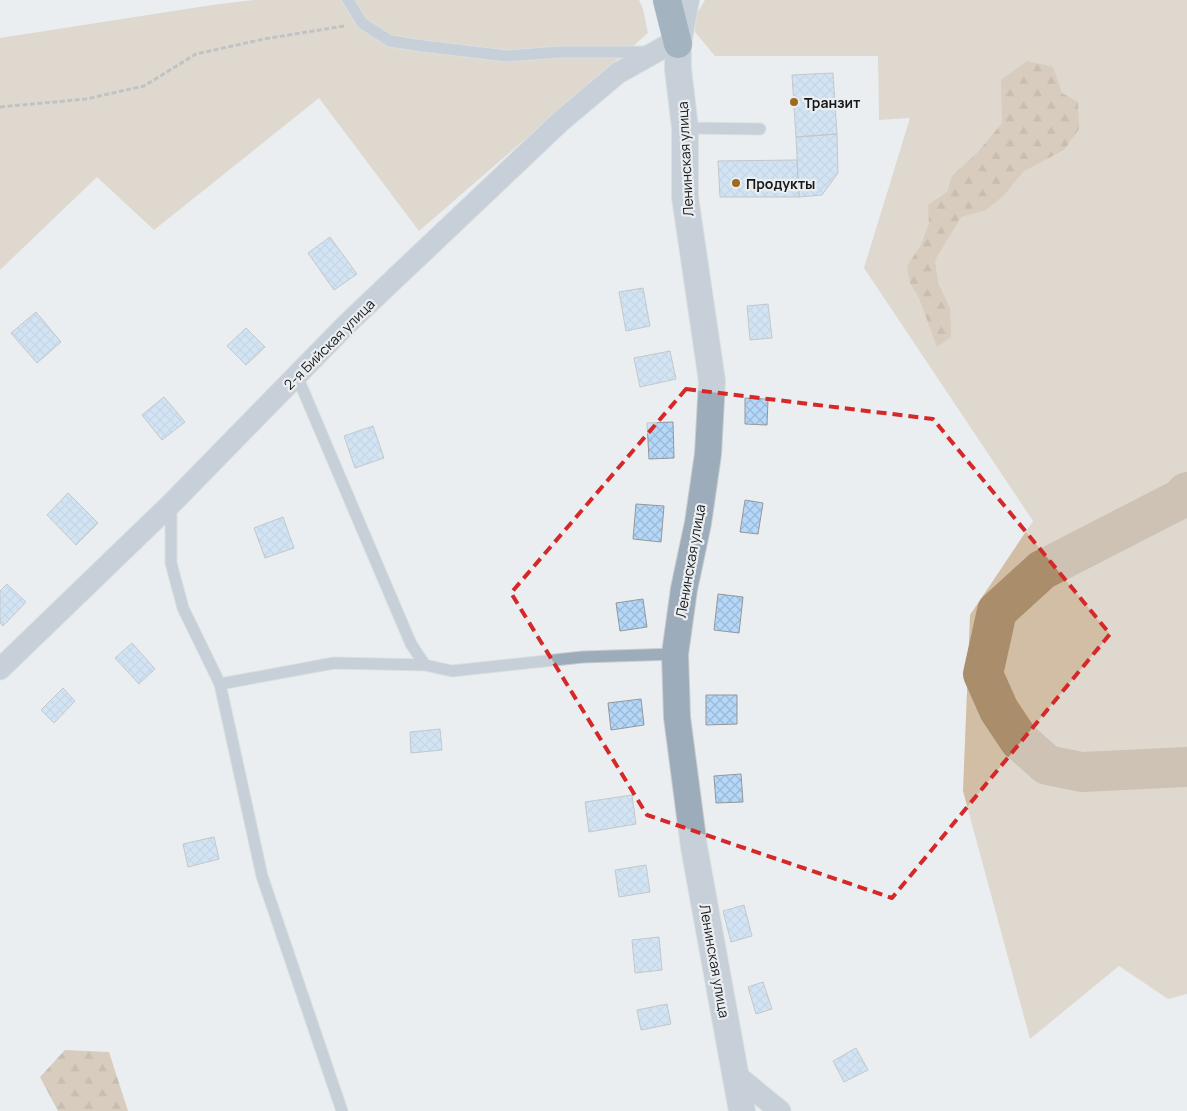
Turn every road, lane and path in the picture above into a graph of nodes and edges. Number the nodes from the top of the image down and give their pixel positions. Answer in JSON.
{"nodes":[{"id":1,"x":348,"y":0,"type":"edge"},
{"id":2,"x":667,"y":0,"type":"edge"},
{"id":3,"x":686,"y":0,"type":"edge"},
{"id":4,"x":362,"y":23,"type":"junction"},
{"id":5,"x":670,"y":45,"type":"junction"},
{"id":6,"x":0,"y":107,"type":"edge"},
{"id":7,"x":686,"y":128,"type":"junction"},
{"id":8,"x":760,"y":129,"type":"dead end"},
{"id":9,"x":296,"y":376,"type":"junction"},
{"id":10,"x":171,"y":504,"type":"junction"},
{"id":11,"x":674,"y":654,"type":"junction"},
{"id":12,"x":425,"y":665,"type":"junction"},
{"id":13,"x":0,"y":669,"type":"edge"},
{"id":14,"x":220,"y":684,"type":"junction"},
{"id":15,"x":736,"y":1075,"type":"junction"},
{"id":16,"x":342,"y":1111,"type":"edge"},
{"id":17,"x":742,"y":1111,"type":"edge"},
{"id":18,"x":780,"y":1111,"type":"edge"}],
"edges":[{"from":1,"to":4,"type":"lane"},
{"from":2,"to":5,"type":"highway"},
{"from":3,"to":5,"type":"street","name":"Ленинская улица"},
{"from":4,"to":5,"type":"lane"},
{"from":4,"to":6,"type":"path"},
{"from":5,"to":7,"type":"street","name":"Ленинская улица"},
{"from":5,"to":9,"type":"street","name":"2-я Бийская улица"},
{"from":7,"to":8,"type":"lane"},
{"from":7,"to":11,"type":"street","name":"Ленинская улица"},
{"from":9,"to":10,"type":"street","name":"2-я Бийская улица"},
{"from":9,"to":12,"type":"lane"},
{"from":10,"to":13,"type":"street","name":"2-я Бийская улица"},
{"from":10,"to":14,"type":"lane"},
{"from":11,"to":12,"type":"lane"},
{"from":11,"to":15,"type":"street","name":"Ленинская улица"},
{"from":12,"to":14,"type":"lane"},
{"from":14,"to":16,"type":"lane"},
{"from":15,"to":17,"type":"street","name":"Ленинская улица"},
{"from":15,"to":18,"type":"street"}]}
